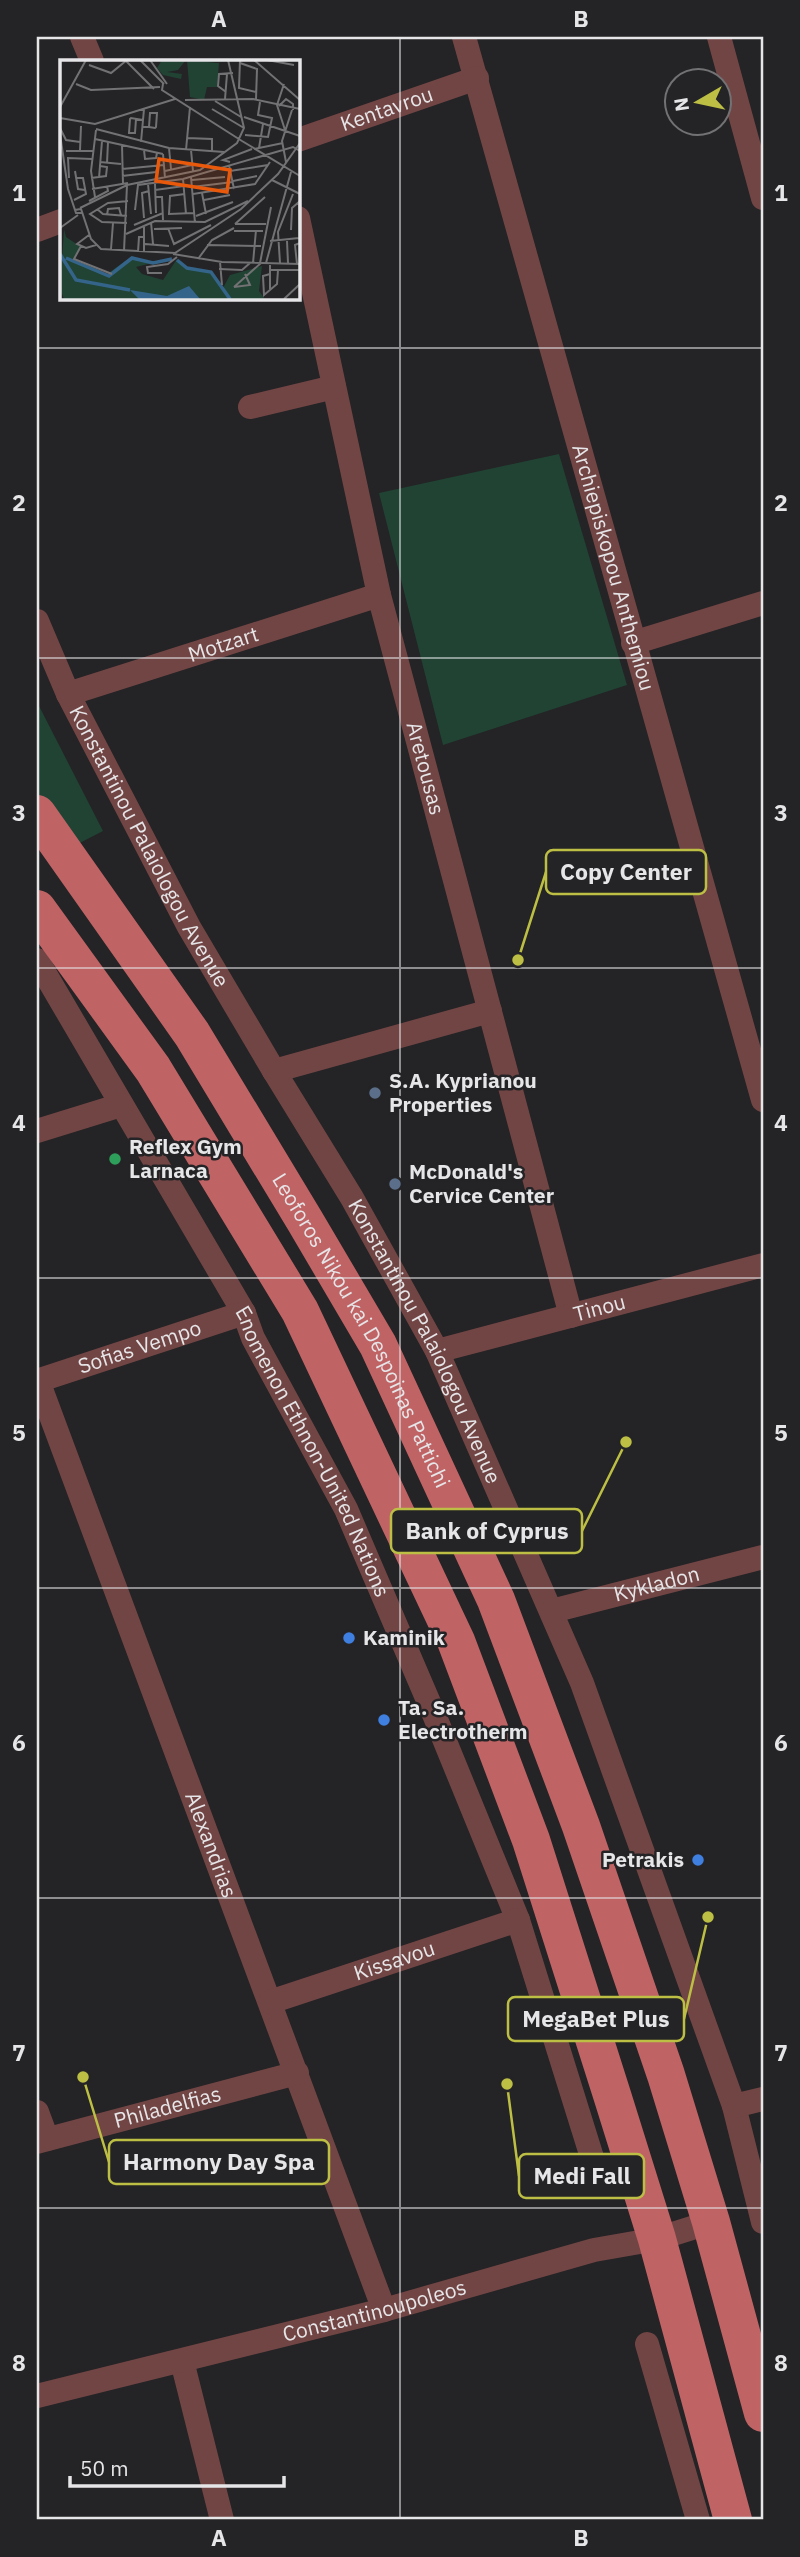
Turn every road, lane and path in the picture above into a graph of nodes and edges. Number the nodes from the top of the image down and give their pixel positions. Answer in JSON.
{"nodes":[{"id":1,"x":82,"y":37,"type":"edge"},
{"id":2,"x":464,"y":37,"type":"edge"},
{"id":3,"x":719,"y":37,"type":"edge"},
{"id":4,"x":92,"y":60,"type":"edge"},
{"id":5,"x":477,"y":78,"type":"junction"},
{"id":6,"x":299,"y":140,"type":"edge"},
{"id":7,"x":763,"y":198,"type":"edge"},
{"id":8,"x":60,"y":221,"type":"edge"},
{"id":9,"x":299,"y":223,"type":"edge"},
{"id":10,"x":37,"y":230,"type":"edge"},
{"id":11,"x":334,"y":387,"type":"junction"},
{"id":12,"x":250,"y":407,"type":"dead end"},
{"id":13,"x":379,"y":595,"type":"junction"},
{"id":14,"x":763,"y":603,"type":"edge"},
{"id":15,"x":37,"y":621,"type":"edge"},
{"id":16,"x":633,"y":643,"type":"junction"},
{"id":17,"x":68,"y":694,"type":"junction"},
{"id":18,"x":37,"y":814,"type":"edge"},
{"id":19,"x":37,"y":909,"type":"edge"},
{"id":20,"x":37,"y":960,"type":"edge"},
{"id":21,"x":490,"y":1011,"type":"junction"},
{"id":22,"x":274,"y":1071,"type":"junction"},
{"id":23,"x":763,"y":1100,"type":"edge"},
{"id":24,"x":121,"y":1105,"type":"junction"},
{"id":25,"x":37,"y":1131,"type":"edge"},
{"id":26,"x":763,"y":1265,"type":"edge"},
{"id":27,"x":244,"y":1313,"type":"junction"},
{"id":28,"x":571,"y":1316,"type":"junction"},
{"id":29,"x":437,"y":1351,"type":"junction"},
{"id":30,"x":37,"y":1381,"type":"edge"},
{"id":31,"x":763,"y":1557,"type":"edge"},
{"id":32,"x":552,"y":1611,"type":"junction"},
{"id":33,"x":518,"y":1920,"type":"junction"},
{"id":34,"x":270,"y":2002,"type":"junction"},
{"id":35,"x":298,"y":2073,"type":"junction"},
{"id":36,"x":763,"y":2099,"type":"edge"},
{"id":37,"x":734,"y":2106,"type":"junction"},
{"id":38,"x":37,"y":2112,"type":"edge"},
{"id":39,"x":42,"y":2141,"type":"edge"},
{"id":40,"x":595,"y":2167,"type":"dead end"},
{"id":41,"x":711,"y":2222,"type":"junction"},
{"id":42,"x":763,"y":2222,"type":"edge"},
{"id":43,"x":657,"y":2238,"type":"junction"},
{"id":44,"x":384,"y":2310,"type":"junction"},
{"id":45,"x":647,"y":2343,"type":"dead end"},
{"id":46,"x":182,"y":2361,"type":"junction"},
{"id":47,"x":37,"y":2396,"type":"edge"},
{"id":48,"x":763,"y":2413,"type":"edge"},
{"id":49,"x":222,"y":2520,"type":"edge"},
{"id":50,"x":698,"y":2520,"type":"edge"},
{"id":51,"x":733,"y":2520,"type":"edge"}],
"edges":[{"from":1,"to":4,"type":"street"},
{"from":2,"to":5,"type":"street","name":"Archiepiskopou Anthemiou"},
{"from":3,"to":7,"type":"street"},
{"from":5,"to":6,"type":"street","name":"Kentavrou"},
{"from":5,"to":16,"type":"street","name":"Archiepiskopou Anthemiou"},
{"from":8,"to":10,"type":"street"},
{"from":9,"to":11,"type":"street","name":"Aretousas"},
{"from":11,"to":12,"type":"street"},
{"from":11,"to":13,"type":"street","name":"Aretousas"},
{"from":13,"to":17,"type":"street","name":"Motzart"},
{"from":13,"to":21,"type":"street","name":"Aretousas"},
{"from":14,"to":16,"type":"street"},
{"from":15,"to":17,"type":"street","name":"Konstantinou Palaiologou Avenue"},
{"from":16,"to":23,"type":"street","name":"Archiepiskopou Anthemiou"},
{"from":17,"to":22,"type":"street","name":"Konstantinou Palaiologou Avenue"},
{"from":18,"to":41,"type":"main road","name":"Leoforos Nikou kai Despoinas Pattichi"},
{"from":19,"to":43,"type":"main road","name":"Leoforos Nikou kai Despoinas Pattichi"},
{"from":20,"to":24,"type":"street","name":"Enomenon Ethnon-United Nations"},
{"from":21,"to":22,"type":"street"},
{"from":21,"to":28,"type":"street","name":"Aretousas"},
{"from":22,"to":29,"type":"street","name":"Konstantinou Palaiologou Avenue"},
{"from":24,"to":25,"type":"street"},
{"from":24,"to":27,"type":"street","name":"Enomenon Ethnon-United Nations"},
{"from":26,"to":28,"type":"street","name":"Tinou"},
{"from":27,"to":30,"type":"street","name":"Sofias Vempo"},
{"from":27,"to":33,"type":"street","name":"Enomenon Ethnon-United Nations"},
{"from":28,"to":29,"type":"street","name":"Tinou"},
{"from":29,"to":32,"type":"street","name":"Konstantinou Palaiologou Avenue"},
{"from":30,"to":34,"type":"street","name":"Alexandrias"},
{"from":31,"to":32,"type":"street","name":"Kykladon"},
{"from":32,"to":37,"type":"street","name":"Konstantinou Palaiologou Avenue"},
{"from":33,"to":34,"type":"street","name":"Kissavou"},
{"from":33,"to":40,"type":"street","name":"Enomenon Ethnon-United Nations"},
{"from":34,"to":35,"type":"street","name":"Alexandrias"},
{"from":35,"to":39,"type":"street","name":"Philadelfias"},
{"from":35,"to":44,"type":"street","name":"Alexandrias"},
{"from":36,"to":37,"type":"street"},
{"from":37,"to":42,"type":"street","name":"Konstantinou Palaiologou Avenue"},
{"from":38,"to":39,"type":"street"},
{"from":41,"to":43,"type":"street","name":"Constantinoupoleos"},
{"from":41,"to":48,"type":"main road","name":"Leoforos Nikou kai Despoinas Pattichi"},
{"from":43,"to":44,"type":"street","name":"Constantinoupoleos"},
{"from":43,"to":51,"type":"main road","name":"Leoforos Nikou kai Despoinas Pattichi"},
{"from":44,"to":46,"type":"street","name":"Constantinoupoleos"},
{"from":45,"to":50,"type":"street"},
{"from":46,"to":47,"type":"street","name":"Constantinoupoleos"},
{"from":46,"to":49,"type":"street"}]}
